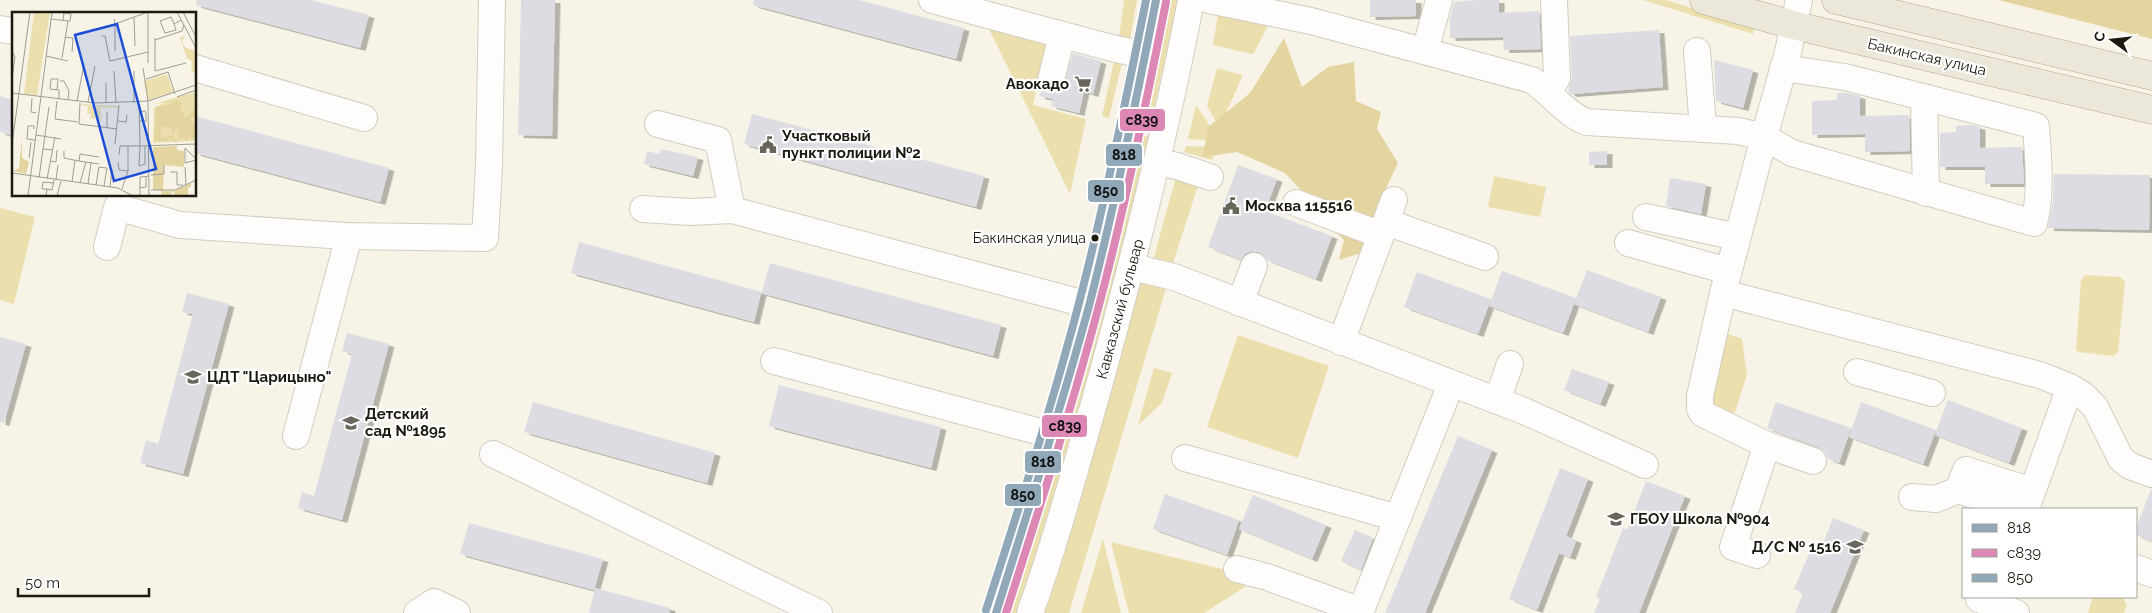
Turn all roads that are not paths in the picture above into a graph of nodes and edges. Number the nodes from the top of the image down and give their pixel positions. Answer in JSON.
{"nodes":[{"id":1,"x":492,"y":0,"type":"edge"},
{"id":2,"x":932,"y":0,"type":"edge"},
{"id":3,"x":1156,"y":0,"type":"edge"},
{"id":4,"x":1191,"y":0,"type":"edge"},
{"id":5,"x":1209,"y":0,"type":"edge"},
{"id":6,"x":1439,"y":0,"type":"edge"},
{"id":7,"x":1554,"y":0,"type":"edge"},
{"id":8,"x":1704,"y":0,"type":"edge"},
{"id":9,"x":1836,"y":0,"type":"edge"},
{"id":10,"x":1301,"y":9,"type":"edge"},
{"id":11,"x":1796,"y":12,"type":"edge"},
{"id":12,"x":1062,"y":35,"type":"junction"},
{"id":13,"x":1425,"y":51,"type":"junction"},
{"id":14,"x":1697,"y":51,"type":"dead end"},
{"id":15,"x":1147,"y":56,"type":"junction"},
{"id":16,"x":196,"y":68,"type":"edge"},
{"id":17,"x":1784,"y":68,"type":"junction"},
{"id":18,"x":2152,"y":76,"type":"edge"},
{"id":19,"x":1051,"y":80,"type":"dead end"},
{"id":20,"x":1548,"y":91,"type":"junction"},
{"id":21,"x":1924,"y":97,"type":"junction"},
{"id":22,"x":2152,"y":110,"type":"edge"},
{"id":23,"x":364,"y":118,"type":"dead end"},
{"id":24,"x":658,"y":124,"type":"dead end"},
{"id":25,"x":1703,"y":128,"type":"junction"},
{"id":26,"x":1764,"y":137,"type":"junction"},
{"id":27,"x":1158,"y":162,"type":"junction"},
{"id":28,"x":1210,"y":177,"type":"dead end"},
{"id":29,"x":1926,"y":192,"type":"junction"},
{"id":30,"x":1296,"y":203,"type":"dead end"},
{"id":31,"x":643,"y":210,"type":"dead end"},
{"id":32,"x":732,"y":210,"type":"junction"},
{"id":33,"x":1646,"y":217,"type":"dead end"},
{"id":34,"x":1387,"y":219,"type":"junction"},
{"id":35,"x":346,"y":236,"type":"junction"},
{"id":36,"x":1737,"y":237,"type":"junction"},
{"id":37,"x":1628,"y":243,"type":"dead end"},
{"id":38,"x":107,"y":247,"type":"dead end"},
{"id":39,"x":1485,"y":257,"type":"dead end"},
{"id":40,"x":1254,"y":266,"type":"dead end"},
{"id":41,"x":1132,"y":267,"type":"junction"},
{"id":42,"x":1725,"y":282,"type":"junction"},
{"id":43,"x":1240,"y":303,"type":"junction"},
{"id":44,"x":1089,"y":305,"type":"junction"},
{"id":45,"x":1897,"y":339,"type":"junction"},
{"id":46,"x":1341,"y":342,"type":"junction"},
{"id":47,"x":774,"y":361,"type":"dead end"},
{"id":48,"x":1510,"y":364,"type":"dead end"},
{"id":49,"x":1858,"y":372,"type":"dead end"},
{"id":50,"x":1885,"y":380,"type":"junction"},
{"id":51,"x":1451,"y":384,"type":"junction"},
{"id":52,"x":2070,"y":387,"type":"junction"},
{"id":53,"x":1932,"y":393,"type":"dead end"},
{"id":54,"x":1497,"y":401,"type":"junction"},
{"id":55,"x":1052,"y":435,"type":"junction"},
{"id":56,"x":296,"y":436,"type":"dead end"},
{"id":57,"x":1767,"y":445,"type":"junction"},
{"id":58,"x":493,"y":454,"type":"dead end"},
{"id":59,"x":1185,"y":458,"type":"dead end"},
{"id":60,"x":1814,"y":461,"type":"dead end"},
{"id":61,"x":1645,"y":465,"type":"dead end"},
{"id":62,"x":2152,"y":474,"type":"edge"},
{"id":63,"x":1958,"y":490,"type":"junction"},
{"id":64,"x":1912,"y":498,"type":"dead end"},
{"id":65,"x":2012,"y":504,"type":"edge"},
{"id":66,"x":1398,"y":518,"type":"junction"},
{"id":67,"x":1757,"y":555,"type":"dead end"},
{"id":68,"x":2137,"y":568,"type":"edge"},
{"id":69,"x":1237,"y":569,"type":"dead end"},
{"id":70,"x":2152,"y":574,"type":"edge"},
{"id":71,"x":1979,"y":599,"type":"dead end"},
{"id":72,"x":1361,"y":612,"type":"edge"},
{"id":73,"x":417,"y":613,"type":"edge"},
{"id":74,"x":457,"y":613,"type":"edge"},
{"id":75,"x":819,"y":613,"type":"edge"},
{"id":76,"x":996,"y":613,"type":"edge"},
{"id":77,"x":1030,"y":613,"type":"edge"},
{"id":78,"x":2016,"y":613,"type":"edge"}],
"edges":[{"from":1,"to":35,"type":"street"},
{"from":2,"to":12,"type":"street"},
{"from":3,"to":15,"type":"street","name":"Кавказский бульвар"},
{"from":4,"to":27,"type":"street","name":"Кавказский бульвар"},
{"from":5,"to":10,"type":"street"},
{"from":6,"to":13,"type":"street"},
{"from":7,"to":20,"type":"street"},
{"from":8,"to":11,"type":"main road","name":"Бакинская улица"},
{"from":9,"to":18,"type":"main road"},
{"from":10,"to":13,"type":"street"},
{"from":11,"to":17,"type":"street"},
{"from":11,"to":22,"type":"main road","name":"Бакинская улица"},
{"from":12,"to":15,"type":"street"},
{"from":12,"to":19,"type":"street"},
{"from":13,"to":20,"type":"street"},
{"from":14,"to":25,"type":"street"},
{"from":15,"to":44,"type":"street","name":"Кавказский бульвар"},
{"from":16,"to":23,"type":"street"},
{"from":17,"to":21,"type":"street"},
{"from":17,"to":26,"type":"street"},
{"from":20,"to":25,"type":"street"},
{"from":21,"to":29,"type":"street"},
{"from":21,"to":29,"type":"street"},
{"from":24,"to":32,"type":"street"},
{"from":25,"to":26,"type":"street"},
{"from":26,"to":29,"type":"street"},
{"from":26,"to":36,"type":"street"},
{"from":27,"to":28,"type":"street"},
{"from":27,"to":41,"type":"street","name":"Кавказский бульвар"},
{"from":30,"to":34,"type":"street"},
{"from":31,"to":32,"type":"street"},
{"from":32,"to":44,"type":"street"},
{"from":33,"to":36,"type":"street"},
{"from":34,"to":39,"type":"street"},
{"from":34,"to":46,"type":"street"},
{"from":35,"to":38,"type":"street"},
{"from":35,"to":56,"type":"street"},
{"from":36,"to":42,"type":"street"},
{"from":37,"to":42,"type":"street"},
{"from":40,"to":43,"type":"street"},
{"from":41,"to":43,"type":"street"},
{"from":41,"to":77,"type":"street","name":"Кавказский бульвар"},
{"from":42,"to":45,"type":"street"},
{"from":42,"to":57,"type":"street"},
{"from":43,"to":46,"type":"street"},
{"from":44,"to":55,"type":"street","name":"Кавказский бульвар"},
{"from":45,"to":50,"type":"street"},
{"from":45,"to":52,"type":"street"},
{"from":46,"to":51,"type":"street"},
{"from":47,"to":55,"type":"street"},
{"from":48,"to":54,"type":"street"},
{"from":49,"to":50,"type":"street"},
{"from":50,"to":53,"type":"street"},
{"from":51,"to":54,"type":"street"},
{"from":51,"to":66,"type":"street"},
{"from":52,"to":62,"type":"street"},
{"from":52,"to":65,"type":"street"},
{"from":54,"to":61,"type":"street"},
{"from":55,"to":76,"type":"street","name":"Кавказский бульвар"},
{"from":57,"to":60,"type":"street"},
{"from":57,"to":67,"type":"street"},
{"from":58,"to":75,"type":"street"},
{"from":59,"to":66,"type":"street"},
{"from":63,"to":64,"type":"street"},
{"from":63,"to":65,"type":"street"},
{"from":63,"to":65,"type":"street"},
{"from":66,"to":72,"type":"street"},
{"from":68,"to":70,"type":"street"},
{"from":69,"to":72,"type":"street"},
{"from":71,"to":78,"type":"street"},
{"from":73,"to":74,"type":"street"}]}
